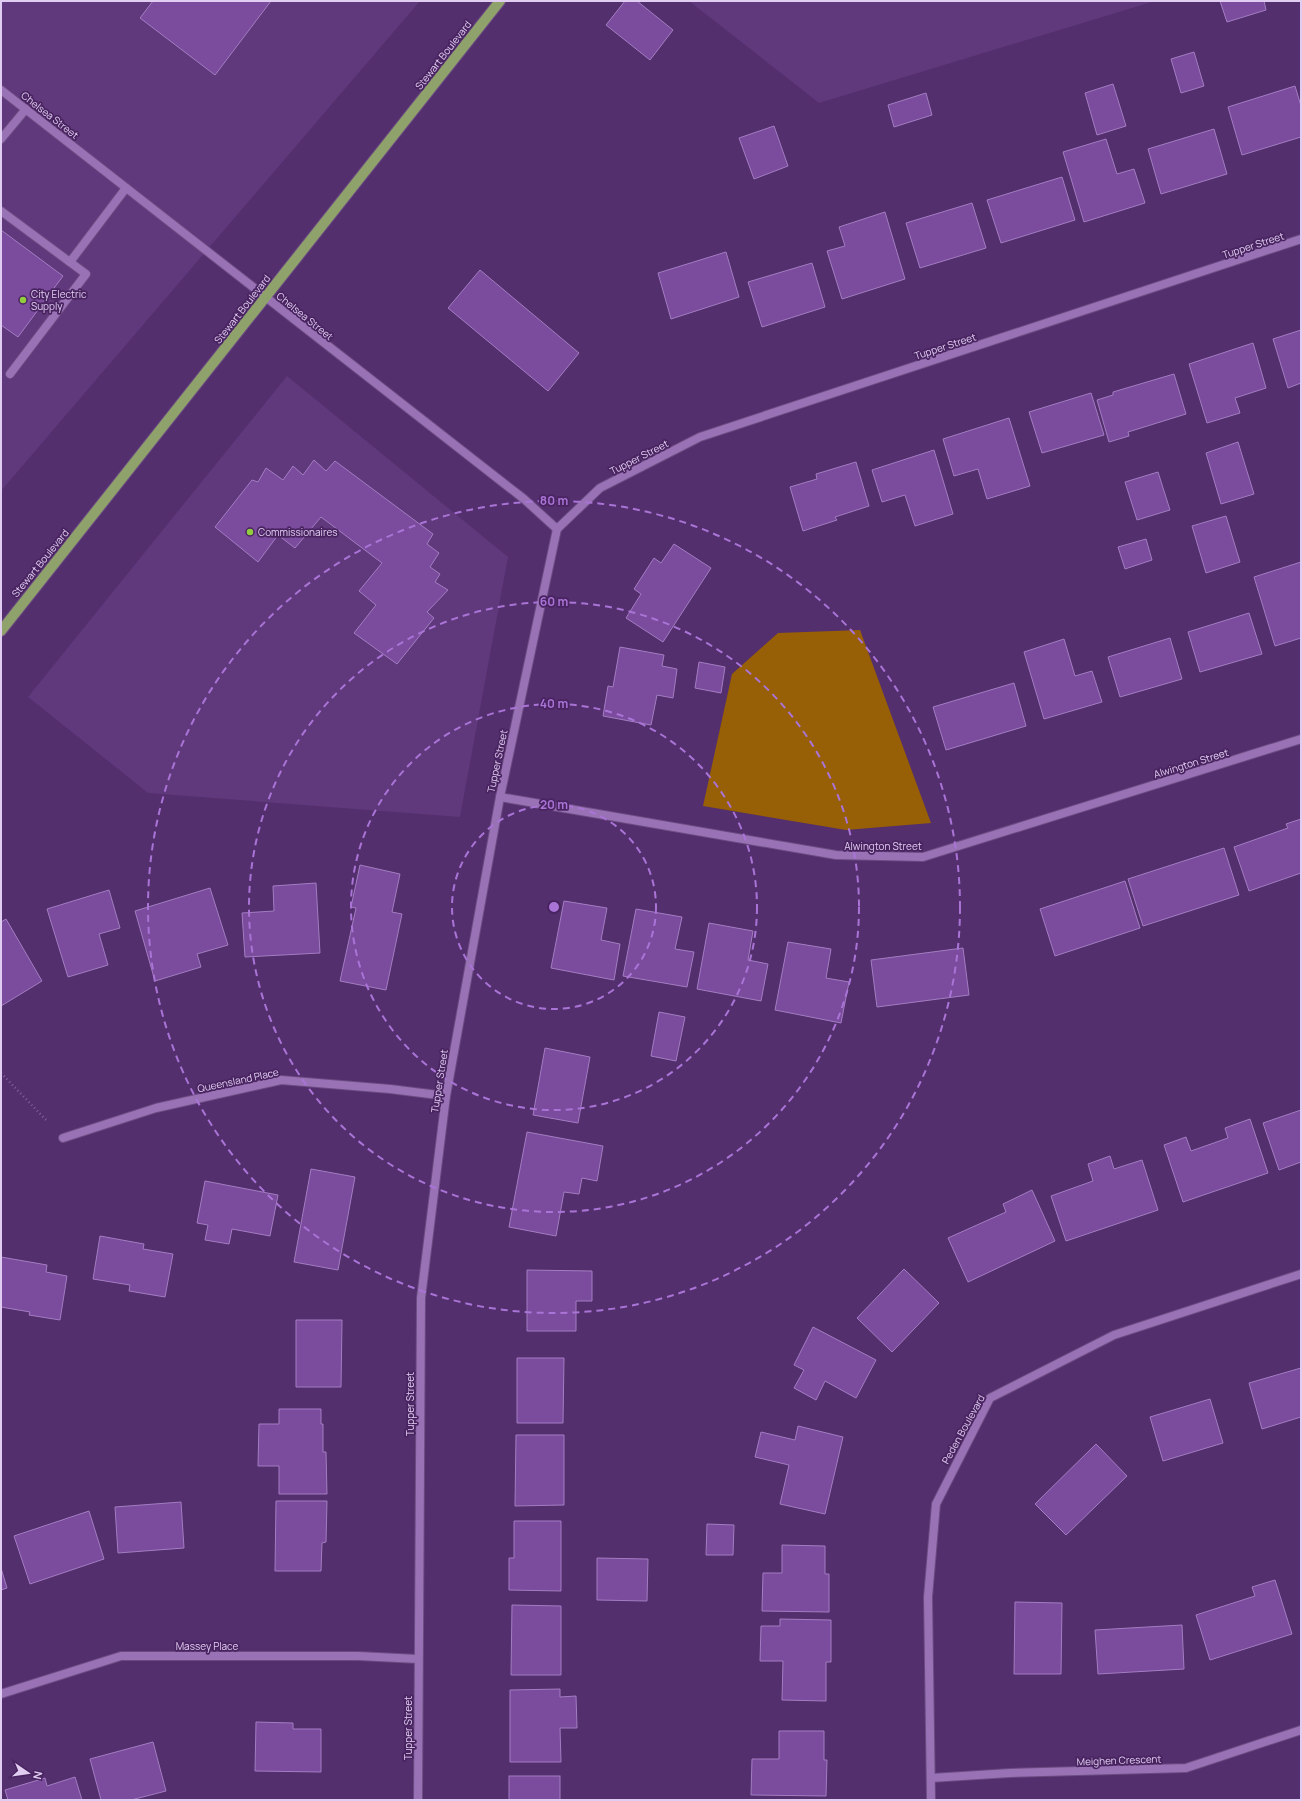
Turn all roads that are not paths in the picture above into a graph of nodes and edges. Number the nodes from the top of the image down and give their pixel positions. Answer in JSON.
{"nodes":[{"id":1,"x":500,"y":1,"type":"edge"},
{"id":2,"x":1,"y":90,"type":"edge"},
{"id":3,"x":26,"y":109,"type":"junction"},
{"id":4,"x":1,"y":139,"type":"edge"},
{"id":5,"x":126,"y":188,"type":"junction"},
{"id":6,"x":1,"y":211,"type":"edge"},
{"id":7,"x":1301,"y":239,"type":"edge"},
{"id":8,"x":70,"y":262,"type":"junction"},
{"id":9,"x":267,"y":298,"type":"junction"},
{"id":10,"x":10,"y":374,"type":"dead end"},
{"id":11,"x":558,"y":529,"type":"junction"},
{"id":12,"x":1,"y":631,"type":"edge"},
{"id":13,"x":1301,"y":739,"type":"edge"},
{"id":14,"x":500,"y":797,"type":"junction"},
{"id":15,"x":446,"y":1096,"type":"junction"},
{"id":16,"x":63,"y":1138,"type":"road end"},
{"id":17,"x":1301,"y":1274,"type":"edge"},
{"id":18,"x":418,"y":1659,"type":"junction"},
{"id":19,"x":1,"y":1694,"type":"edge"},
{"id":20,"x":1301,"y":1730,"type":"edge"},
{"id":21,"x":931,"y":1778,"type":"junction"},
{"id":22,"x":418,"y":1800,"type":"edge"},
{"id":23,"x":931,"y":1800,"type":"edge"}],
"edges":[{"from":1,"to":9,"type":"main road","name":"Stewart Boulevard"},
{"from":2,"to":3,"type":"street","name":"Chelsea Street"},
{"from":3,"to":4,"type":"street"},
{"from":3,"to":5,"type":"street","name":"Chelsea Street"},
{"from":5,"to":8,"type":"street"},
{"from":5,"to":9,"type":"street","name":"Chelsea Street"},
{"from":6,"to":8,"type":"street"},
{"from":7,"to":11,"type":"street","name":"Tupper Street"},
{"from":8,"to":10,"type":"street"},
{"from":9,"to":11,"type":"street","name":"Chelsea Street"},
{"from":9,"to":12,"type":"main road","name":"Stewart Boulevard"},
{"from":11,"to":14,"type":"street","name":"Tupper Street"},
{"from":13,"to":14,"type":"street","name":"Alwington Street"},
{"from":14,"to":15,"type":"street","name":"Tupper Street"},
{"from":15,"to":16,"type":"street","name":"Queensland Place"},
{"from":15,"to":18,"type":"street","name":"Tupper Street"},
{"from":17,"to":21,"type":"street","name":"Peden Boulevard"},
{"from":18,"to":19,"type":"street","name":"Massey Place"},
{"from":18,"to":22,"type":"street","name":"Tupper Street"},
{"from":20,"to":21,"type":"street","name":"Meighen Crescent"},
{"from":21,"to":23,"type":"street","name":"Peden Boulevard"}]}
